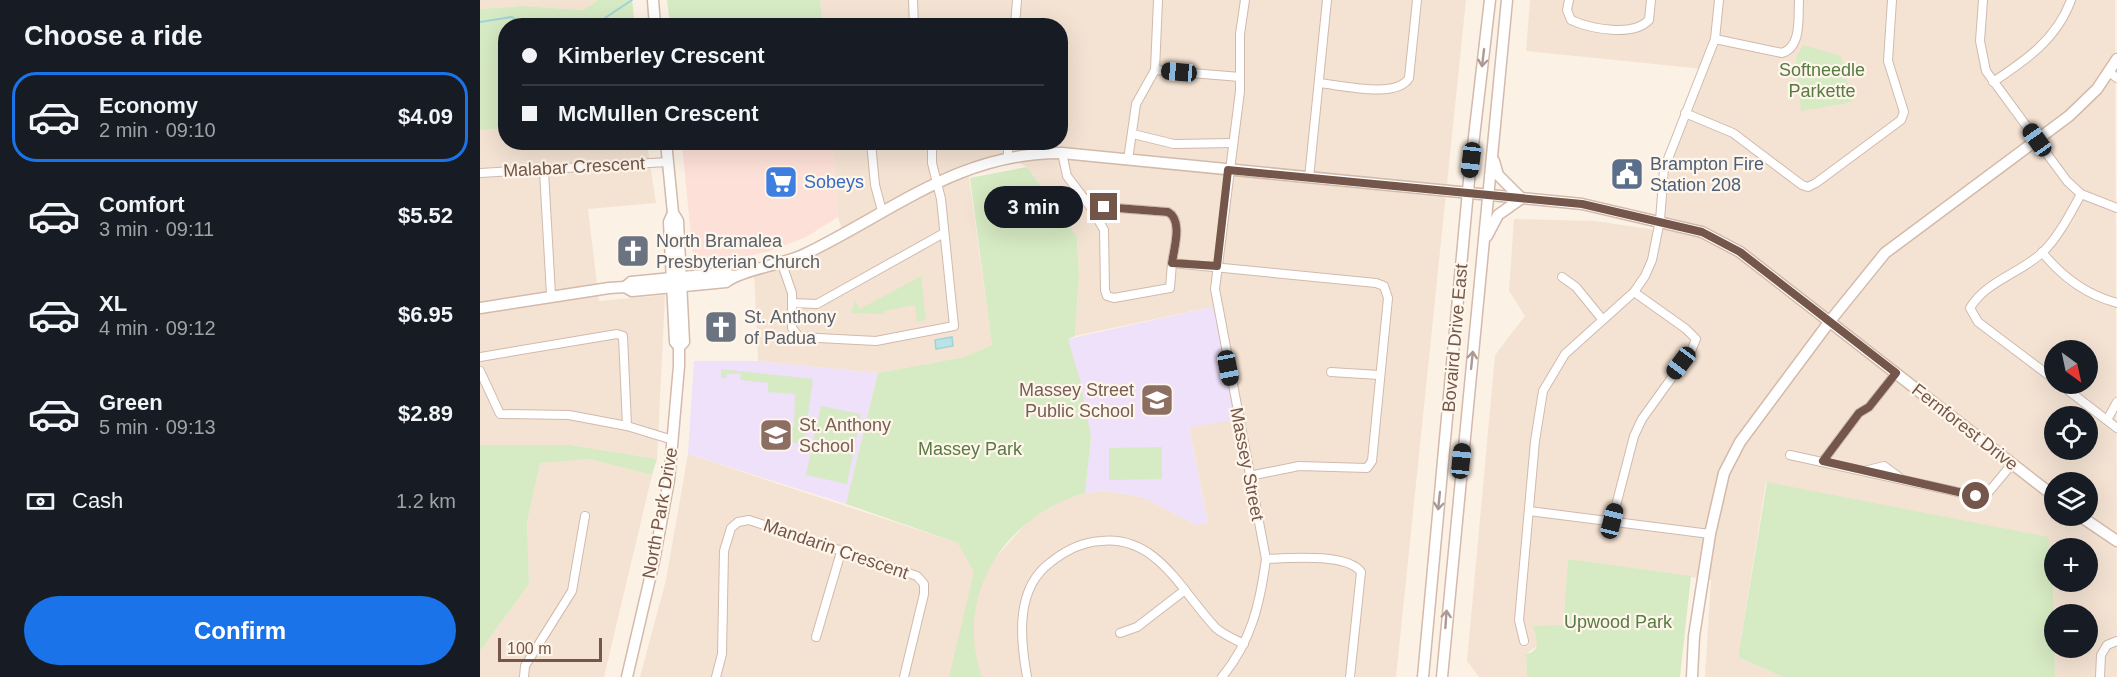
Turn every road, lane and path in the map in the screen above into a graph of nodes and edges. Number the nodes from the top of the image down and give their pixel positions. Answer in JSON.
{"nodes":[{"id":1,"x":653,"y":0,"type":"edge"},
{"id":2,"x":913,"y":0,"type":"edge"},
{"id":3,"x":1017,"y":0,"type":"edge"},
{"id":4,"x":1158,"y":0,"type":"edge"},
{"id":5,"x":1245,"y":0,"type":"edge"},
{"id":6,"x":1327,"y":0,"type":"edge"},
{"id":7,"x":1417,"y":0,"type":"edge"},
{"id":8,"x":1490,"y":0,"type":"edge"},
{"id":9,"x":1507,"y":0,"type":"edge"},
{"id":10,"x":1569,"y":0,"type":"edge"},
{"id":11,"x":1651,"y":0,"type":"edge"},
{"id":12,"x":1719,"y":0,"type":"edge"},
{"id":13,"x":1799,"y":0,"type":"edge"},
{"id":14,"x":1892,"y":0,"type":"edge"},
{"id":15,"x":1983,"y":0,"type":"edge"},
{"id":16,"x":2071,"y":0,"type":"edge"},
{"id":17,"x":654,"y":18,"type":"edge"},
{"id":18,"x":914,"y":18,"type":"edge"},
{"id":19,"x":1016,"y":18,"type":"edge"},
{"id":20,"x":1715,"y":39,"type":"junction"},
{"id":21,"x":2117,"y":59,"type":"edge"},
{"id":22,"x":1155,"y":70,"type":"junction"},
{"id":23,"x":2113,"y":75,"type":"edge"},
{"id":24,"x":1240,"y":77,"type":"junction"},
{"id":25,"x":1993,"y":82,"type":"junction"},
{"id":26,"x":1319,"y":83,"type":"junction"},
{"id":27,"x":1685,"y":113,"type":"junction"},
{"id":28,"x":1133,"y":134,"type":"junction"},
{"id":29,"x":2037,"y":140,"type":"junction"},
{"id":30,"x":1233,"y":142,"type":"junction"},
{"id":31,"x":667,"y":150,"type":"edge"},
{"id":32,"x":872,"y":150,"type":"edge"},
{"id":33,"x":932,"y":150,"type":"edge"},
{"id":34,"x":1008,"y":150,"type":"edge"},
{"id":35,"x":1492,"y":150,"type":"junction"},
{"id":36,"x":1062,"y":153,"type":"junction"},
{"id":37,"x":1008,"y":157,"type":"junction"},
{"id":38,"x":1128,"y":160,"type":"junction"},
{"id":39,"x":668,"y":162,"type":"junction"},
{"id":40,"x":1228,"y":170,"type":"junction"},
{"id":41,"x":544,"y":171,"type":"junction"},
{"id":42,"x":480,"y":172,"type":"edge"},
{"id":43,"x":1309,"y":178,"type":"junction"},
{"id":44,"x":936,"y":182,"type":"junction"},
{"id":45,"x":1468,"y":192,"type":"junction"},
{"id":46,"x":1488,"y":194,"type":"junction"},
{"id":47,"x":2081,"y":194,"type":"junction"},
{"id":48,"x":1521,"y":198,"type":"junction"},
{"id":49,"x":2117,"y":208,"type":"edge"},
{"id":50,"x":1092,"y":209,"type":"junction"},
{"id":51,"x":882,"y":211,"type":"junction"},
{"id":52,"x":1660,"y":220,"type":"junction"},
{"id":53,"x":944,"y":233,"type":"junction"},
{"id":54,"x":1483,"y":248,"type":"junction"},
{"id":55,"x":2042,"y":252,"type":"junction"},
{"id":56,"x":1172,"y":263,"type":"junction"},
{"id":57,"x":782,"y":264,"type":"junction"},
{"id":58,"x":1217,"y":266,"type":"junction"},
{"id":59,"x":1562,"y":277,"type":"dead end"},
{"id":60,"x":678,"y":282,"type":"junction"},
{"id":61,"x":1634,"y":292,"type":"junction"},
{"id":62,"x":551,"y":295,"type":"junction"},
{"id":63,"x":792,"y":303,"type":"junction"},
{"id":64,"x":2117,"y":303,"type":"edge"},
{"id":65,"x":480,"y":308,"type":"edge"},
{"id":66,"x":1602,"y":320,"type":"junction"},
{"id":67,"x":1830,"y":321,"type":"junction"},
{"id":68,"x":480,"y":357,"type":"edge"},
{"id":69,"x":480,"y":371,"type":"edge"},
{"id":70,"x":1331,"y":372,"type":"dead end"},
{"id":71,"x":2044,"y":372,"type":"edge"},
{"id":72,"x":1896,"y":373,"type":"junction"},
{"id":73,"x":1379,"y":375,"type":"junction"},
{"id":74,"x":2073,"y":394,"type":"edge"},
{"id":75,"x":2117,"y":402,"type":"edge"},
{"id":76,"x":2107,"y":420,"type":"junction"},
{"id":77,"x":627,"y":426,"type":"junction"},
{"id":78,"x":2117,"y":428,"type":"edge"},
{"id":79,"x":673,"y":440,"type":"junction"},
{"id":80,"x":1790,"y":455,"type":"dead end"},
{"id":81,"x":1823,"y":461,"type":"junction"},
{"id":82,"x":2012,"y":464,"type":"junction"},
{"id":83,"x":1249,"y":476,"type":"junction"},
{"id":84,"x":2044,"y":489,"type":"edge"},
{"id":85,"x":1528,"y":511,"type":"junction"},
{"id":86,"x":585,"y":516,"type":"dead end"},
{"id":87,"x":1612,"y":521,"type":"junction"},
{"id":88,"x":2094,"y":526,"type":"edge"},
{"id":89,"x":1710,"y":534,"type":"junction"},
{"id":90,"x":2117,"y":542,"type":"edge"},
{"id":91,"x":841,"y":552,"type":"junction"},
{"id":92,"x":1266,"y":559,"type":"junction"},
{"id":93,"x":1185,"y":590,"type":"junction"},
{"id":94,"x":1120,"y":633,"type":"dead end"},
{"id":95,"x":816,"y":637,"type":"dead end"},
{"id":96,"x":2117,"y":640,"type":"edge"},
{"id":97,"x":1524,"y":641,"type":"dead end"},
{"id":98,"x":1244,"y":644,"type":"junction"},
{"id":99,"x":524,"y":677,"type":"edge"},
{"id":100,"x":627,"y":677,"type":"edge"},
{"id":101,"x":716,"y":677,"type":"edge"},
{"id":102,"x":904,"y":677,"type":"edge"},
{"id":103,"x":1028,"y":677,"type":"edge"},
{"id":104,"x":1222,"y":677,"type":"edge"},
{"id":105,"x":1350,"y":677,"type":"edge"},
{"id":106,"x":1423,"y":677,"type":"edge"},
{"id":107,"x":1442,"y":677,"type":"edge"},
{"id":108,"x":1692,"y":677,"type":"edge"},
{"id":109,"x":2100,"y":677,"type":"edge"}],
"edges":[{"from":1,"to":17,"type":"street"},
{"from":2,"to":18,"type":"street"},
{"from":3,"to":19,"type":"street"},
{"from":4,"to":22,"type":"street"},
{"from":5,"to":24,"type":"street","name":"Massey Street"},
{"from":6,"to":26,"type":"street"},
{"from":7,"to":26,"type":"street"},
{"from":8,"to":45,"type":"street","name":"Bovaird Drive East","one_way":true},
{"from":9,"to":35,"type":"street","name":"Bovaird Drive East"},
{"from":10,"to":11,"type":"street"},
{"from":12,"to":20,"type":"street"},
{"from":13,"to":20,"type":"street"},
{"from":14,"to":27,"type":"street"},
{"from":15,"to":25,"type":"street"},
{"from":16,"to":25,"type":"street"},
{"from":20,"to":27,"type":"street"},
{"from":21,"to":23,"type":"street"},
{"from":22,"to":24,"type":"street"},
{"from":22,"to":28,"type":"street"},
{"from":23,"to":29,"type":"street"},
{"from":24,"to":30,"type":"street","name":"Massey Street"},
{"from":25,"to":29,"type":"street"},
{"from":26,"to":43,"type":"street"},
{"from":27,"to":52,"type":"street"},
{"from":28,"to":30,"type":"street"},
{"from":28,"to":38,"type":"street"},
{"from":29,"to":47,"type":"street"},
{"from":29,"to":67,"type":"street"},
{"from":30,"to":40,"type":"street","name":"Massey Street"},
{"from":31,"to":39,"type":"street","name":"North Park Drive"},
{"from":32,"to":51,"type":"street"},
{"from":33,"to":44,"type":"street"},
{"from":34,"to":37,"type":"street"},
{"from":35,"to":46,"type":"street","name":"Bovaird Drive East"},
{"from":35,"to":48,"type":"street"},
{"from":36,"to":37,"type":"street","name":"Fernforest Drive"},
{"from":36,"to":38,"type":"street","name":"Fernforest Drive"},
{"from":36,"to":50,"type":"street"},
{"from":37,"to":44,"type":"street","name":"Fernforest Drive"},
{"from":38,"to":40,"type":"street","name":"Fernforest Drive"},
{"from":39,"to":41,"type":"street","name":"Malabar Crescent"},
{"from":39,"to":60,"type":"street","name":"North Park Drive"},
{"from":40,"to":43,"type":"street","name":"Fernforest Drive"},
{"from":40,"to":58,"type":"street","name":"Massey Street"},
{"from":41,"to":42,"type":"street","name":"Malabar Crescent"},
{"from":41,"to":62,"type":"street"},
{"from":43,"to":45,"type":"street","name":"Fernforest Drive"},
{"from":44,"to":51,"type":"street","name":"Fernforest Drive"},
{"from":44,"to":53,"type":"street"},
{"from":45,"to":46,"type":"street","name":"Fernforest Drive"},
{"from":45,"to":106,"type":"street","name":"Bovaird Drive East","one_way":true},
{"from":46,"to":48,"type":"street","name":"Fernforest Drive"},
{"from":46,"to":54,"type":"street","name":"Bovaird Drive East"},
{"from":47,"to":49,"type":"street"},
{"from":47,"to":55,"type":"street"},
{"from":48,"to":52,"type":"street","name":"Fernforest Drive"},
{"from":48,"to":54,"type":"street"},
{"from":50,"to":56,"type":"street"},
{"from":50,"to":56,"type":"street"},
{"from":51,"to":57,"type":"street","name":"Fernforest Drive"},
{"from":52,"to":61,"type":"street"},
{"from":52,"to":67,"type":"street","name":"Fernforest Drive"},
{"from":53,"to":63,"type":"street"},
{"from":53,"to":63,"type":"street"},
{"from":107,"to":54,"type":"street","name":"Bovaird Drive East","one_way":true},
{"from":55,"to":64,"type":"street"},
{"from":55,"to":71,"type":"street"},
{"from":56,"to":58,"type":"street"},
{"from":57,"to":60,"type":"street","name":"Fernforest Drive"},
{"from":57,"to":63,"type":"street"},
{"from":58,"to":73,"type":"street"},
{"from":58,"to":83,"type":"street","name":"Massey Street"},
{"from":59,"to":66,"type":"street"},
{"from":60,"to":62,"type":"street","name":"Fernforest Drive"},
{"from":60,"to":79,"type":"street","name":"North Park Drive"},
{"from":61,"to":66,"type":"street"},
{"from":61,"to":87,"type":"street"},
{"from":62,"to":65,"type":"street","name":"Fernforest Drive"},
{"from":66,"to":85,"type":"street"},
{"from":67,"to":72,"type":"street","name":"Fernforest Drive"},
{"from":67,"to":89,"type":"street"},
{"from":68,"to":77,"type":"street"},
{"from":69,"to":77,"type":"street"},
{"from":70,"to":73,"type":"street"},
{"from":72,"to":81,"type":"street"},
{"from":72,"to":82,"type":"street","name":"Fernforest Drive"},
{"from":73,"to":83,"type":"street"},
{"from":74,"to":76,"type":"street"},
{"from":75,"to":76,"type":"street"},
{"from":76,"to":78,"type":"street"},
{"from":77,"to":79,"type":"street"},
{"from":79,"to":100,"type":"street","name":"North Park Drive"},
{"from":80,"to":81,"type":"street"},
{"from":81,"to":82,"type":"street"},
{"from":82,"to":84,"type":"street","name":"Fernforest Drive"},
{"from":83,"to":92,"type":"street","name":"Massey Street"},
{"from":85,"to":87,"type":"street"},
{"from":85,"to":97,"type":"street"},
{"from":86,"to":99,"type":"street"},
{"from":87,"to":89,"type":"street"},
{"from":88,"to":90,"type":"street"},
{"from":89,"to":108,"type":"street"},
{"from":91,"to":95,"type":"street"},
{"from":91,"to":101,"type":"street","name":"Mandarin Crescent"},
{"from":91,"to":102,"type":"street","name":"Mandarin Crescent"},
{"from":92,"to":98,"type":"street","name":"Massey Street"},
{"from":92,"to":105,"type":"street"},
{"from":93,"to":94,"type":"street"},
{"from":93,"to":98,"type":"street"},
{"from":93,"to":103,"type":"street"},
{"from":96,"to":109,"type":"street"},
{"from":98,"to":104,"type":"street","name":"Massey Street"}]}
